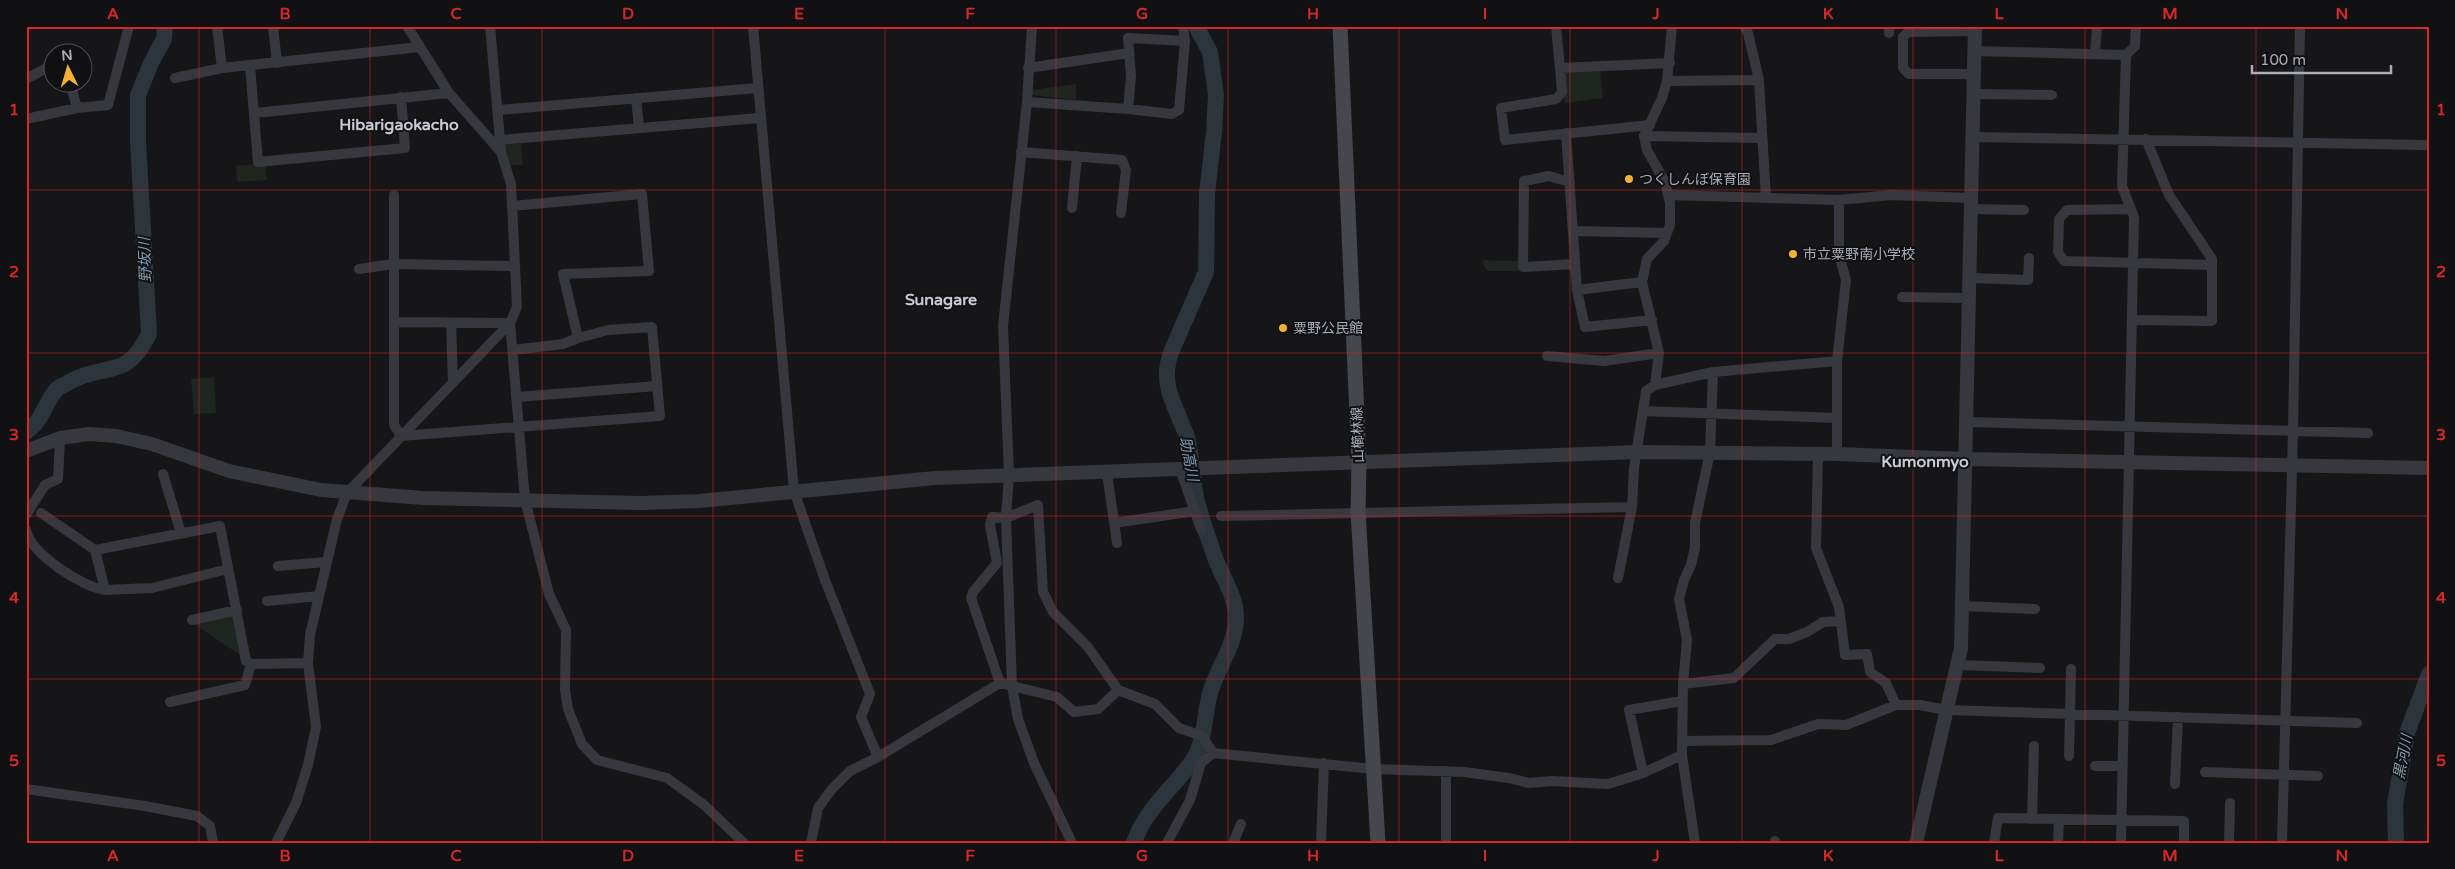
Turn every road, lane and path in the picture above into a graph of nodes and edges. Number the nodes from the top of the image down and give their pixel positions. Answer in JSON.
{"nodes":[{"id":1,"x":129,"y":26,"type":"edge"},
{"id":2,"x":217,"y":26,"type":"edge"},
{"id":3,"x":273,"y":26,"type":"edge"},
{"id":4,"x":407,"y":26,"type":"edge"},
{"id":5,"x":490,"y":26,"type":"edge"},
{"id":6,"x":752,"y":26,"type":"edge"},
{"id":7,"x":1032,"y":26,"type":"edge"},
{"id":8,"x":1131,"y":26,"type":"edge"},
{"id":9,"x":1183,"y":26,"type":"edge"},
{"id":10,"x":1340,"y":26,"type":"edge"},
{"id":11,"x":1556,"y":26,"type":"edge"},
{"id":12,"x":1672,"y":26,"type":"edge"},
{"id":13,"x":1744,"y":26,"type":"edge"},
{"id":14,"x":2097,"y":26,"type":"edge"},
{"id":15,"x":2136,"y":26,"type":"edge"},
{"id":16,"x":2300,"y":26,"type":"edge"},
{"id":17,"x":1975,"y":29,"type":"edge"},
{"id":18,"x":1128,"y":38,"type":"junction"},
{"id":19,"x":1185,"y":41,"type":"junction"},
{"id":20,"x":420,"y":47,"type":"junction"},
{"id":21,"x":1974,"y":51,"type":"junction"},
{"id":22,"x":1129,"y":53,"type":"junction"},
{"id":23,"x":2095,"y":54,"type":"junction"},
{"id":24,"x":2126,"y":55,"type":"junction"},
{"id":25,"x":277,"y":63,"type":"junction"},
{"id":26,"x":1670,"y":63,"type":"junction"},
{"id":27,"x":250,"y":66,"type":"junction"},
{"id":28,"x":222,"y":68,"type":"junction"},
{"id":29,"x":1028,"y":68,"type":"junction"},
{"id":30,"x":1560,"y":68,"type":"junction"},
{"id":31,"x":42,"y":70,"type":"edge"},
{"id":32,"x":1974,"y":74,"type":"junction"},
{"id":33,"x":175,"y":78,"type":"dead end"},
{"id":34,"x":26,"y":79,"type":"edge"},
{"id":35,"x":1667,"y":80,"type":"junction"},
{"id":36,"x":1759,"y":80,"type":"junction"},
{"id":37,"x":757,"y":88,"type":"junction"},
{"id":38,"x":73,"y":92,"type":"edge"},
{"id":39,"x":449,"y":93,"type":"junction"},
{"id":40,"x":1974,"y":94,"type":"junction"},
{"id":41,"x":2052,"y":95,"type":"dead end"},
{"id":42,"x":401,"y":97,"type":"junction"},
{"id":43,"x":636,"y":98,"type":"junction"},
{"id":44,"x":1027,"y":102,"type":"junction"},
{"id":45,"x":77,"y":108,"type":"junction"},
{"id":46,"x":1128,"y":109,"type":"junction"},
{"id":47,"x":498,"y":110,"type":"junction"},
{"id":48,"x":255,"y":113,"type":"junction"},
{"id":49,"x":759,"y":118,"type":"junction"},
{"id":50,"x":26,"y":119,"type":"edge"},
{"id":51,"x":1650,"y":125,"type":"junction"},
{"id":52,"x":639,"y":128,"type":"junction"},
{"id":53,"x":1566,"y":133,"type":"junction"},
{"id":54,"x":1644,"y":136,"type":"junction"},
{"id":55,"x":1973,"y":137,"type":"junction"},
{"id":56,"x":1762,"y":138,"type":"junction"},
{"id":57,"x":2123,"y":138,"type":"junction"},
{"id":58,"x":2146,"y":139,"type":"junction"},
{"id":59,"x":500,"y":140,"type":"junction"},
{"id":60,"x":2298,"y":142,"type":"junction"},
{"id":61,"x":2425,"y":145,"type":"dead end"},
{"id":62,"x":501,"y":152,"type":"junction"},
{"id":63,"x":1021,"y":152,"type":"junction"},
{"id":64,"x":1077,"y":156,"type":"junction"},
{"id":65,"x":1570,"y":182,"type":"junction"},
{"id":66,"x":394,"y":195,"type":"dead end"},
{"id":67,"x":1668,"y":195,"type":"junction"},
{"id":68,"x":1766,"y":198,"type":"junction"},
{"id":69,"x":1839,"y":200,"type":"junction"},
{"id":70,"x":1971,"y":203,"type":"junction"},
{"id":71,"x":512,"y":206,"type":"junction"},
{"id":72,"x":1072,"y":208,"type":"dead end"},
{"id":73,"x":2131,"y":209,"type":"junction"},
{"id":74,"x":2024,"y":210,"type":"dead end"},
{"id":75,"x":1121,"y":213,"type":"dead end"},
{"id":76,"x":1573,"y":231,"type":"junction"},
{"id":77,"x":1667,"y":233,"type":"junction"},
{"id":78,"x":2029,"y":258,"type":"dead end"},
{"id":79,"x":2134,"y":262,"type":"junction"},
{"id":80,"x":393,"y":264,"type":"junction"},
{"id":81,"x":1575,"y":264,"type":"junction"},
{"id":82,"x":515,"y":266,"type":"junction"},
{"id":83,"x":2212,"y":266,"type":"junction"},
{"id":84,"x":359,"y":268,"type":"dead end"},
{"id":85,"x":1970,"y":278,"type":"junction"},
{"id":86,"x":1642,"y":282,"type":"junction"},
{"id":87,"x":1577,"y":290,"type":"junction"},
{"id":88,"x":1902,"y":297,"type":"dead end"},
{"id":89,"x":1969,"y":298,"type":"junction"},
{"id":90,"x":1652,"y":320,"type":"junction"},
{"id":91,"x":2133,"y":320,"type":"junction"},
{"id":92,"x":394,"y":322,"type":"junction"},
{"id":93,"x":451,"y":323,"type":"junction"},
{"id":94,"x":510,"y":323,"type":"junction"},
{"id":95,"x":578,"y":338,"type":"junction"},
{"id":96,"x":513,"y":350,"type":"junction"},
{"id":97,"x":1660,"y":353,"type":"junction"},
{"id":98,"x":1547,"y":356,"type":"dead end"},
{"id":99,"x":1837,"y":361,"type":"junction"},
{"id":100,"x":1713,"y":372,"type":"junction"},
{"id":101,"x":452,"y":383,"type":"junction"},
{"id":102,"x":1655,"y":385,"type":"junction"},
{"id":103,"x":657,"y":386,"type":"junction"},
{"id":104,"x":517,"y":397,"type":"junction"},
{"id":105,"x":1643,"y":411,"type":"junction"},
{"id":106,"x":1713,"y":412,"type":"junction"},
{"id":107,"x":1837,"y":418,"type":"junction"},
{"id":108,"x":1967,"y":422,"type":"junction"},
{"id":109,"x":520,"y":428,"type":"junction"},
{"id":110,"x":2130,"y":428,"type":"junction"},
{"id":111,"x":2293,"y":431,"type":"junction"},
{"id":112,"x":2368,"y":433,"type":"dead end"},
{"id":113,"x":401,"y":436,"type":"junction"},
{"id":114,"x":60,"y":438,"type":"junction"},
{"id":115,"x":26,"y":451,"type":"edge"},
{"id":116,"x":1638,"y":452,"type":"junction"},
{"id":117,"x":1710,"y":452,"type":"junction"},
{"id":118,"x":1818,"y":453,"type":"junction"},
{"id":119,"x":1837,"y":454,"type":"junction"},
{"id":120,"x":1966,"y":459,"type":"junction"},
{"id":121,"x":1359,"y":462,"type":"junction"},
{"id":122,"x":2130,"y":462,"type":"junction"},
{"id":123,"x":2292,"y":465,"type":"junction"},
{"id":124,"x":2429,"y":468,"type":"edge"},
{"id":125,"x":1182,"y":469,"type":"junction"},
{"id":126,"x":1106,"y":473,"type":"junction"},
{"id":127,"x":163,"y":474,"type":"dead end"},
{"id":128,"x":1009,"y":475,"type":"junction"},
{"id":129,"x":794,"y":491,"type":"junction"},
{"id":130,"x":347,"y":493,"type":"junction"},
{"id":131,"x":525,"y":500,"type":"junction"},
{"id":132,"x":1632,"y":507,"type":"junction"},
{"id":133,"x":1195,"y":511,"type":"junction"},
{"id":134,"x":1358,"y":512,"type":"junction"},
{"id":135,"x":41,"y":513,"type":"dead end"},
{"id":136,"x":26,"y":516,"type":"edge"},
{"id":137,"x":1221,"y":516,"type":"dead end"},
{"id":138,"x":1006,"y":518,"type":"junction"},
{"id":139,"x":1114,"y":524,"type":"junction"},
{"id":140,"x":1201,"y":529,"type":"dead end"},
{"id":141,"x":26,"y":530,"type":"edge"},
{"id":142,"x":181,"y":533,"type":"junction"},
{"id":143,"x":1116,"y":543,"type":"dead end"},
{"id":144,"x":95,"y":550,"type":"junction"},
{"id":145,"x":326,"y":562,"type":"junction"},
{"id":146,"x":278,"y":566,"type":"dead end"},
{"id":147,"x":228,"y":569,"type":"junction"},
{"id":148,"x":1618,"y":578,"type":"dead end"},
{"id":149,"x":105,"y":590,"type":"junction"},
{"id":150,"x":319,"y":596,"type":"junction"},
{"id":151,"x":267,"y":601,"type":"dead end"},
{"id":152,"x":1963,"y":606,"type":"junction"},
{"id":153,"x":2036,"y":609,"type":"dead end"},
{"id":154,"x":237,"y":610,"type":"junction"},
{"id":155,"x":192,"y":620,"type":"dead end"},
{"id":156,"x":1840,"y":621,"type":"junction"},
{"id":157,"x":308,"y":663,"type":"junction"},
{"id":158,"x":251,"y":664,"type":"junction"},
{"id":159,"x":1959,"y":665,"type":"junction"},
{"id":160,"x":2040,"y":668,"type":"dead end"},
{"id":161,"x":2071,"y":668,"type":"dead end"},
{"id":162,"x":1000,"y":683,"type":"junction"},
{"id":163,"x":1683,"y":684,"type":"junction"},
{"id":164,"x":1012,"y":686,"type":"junction"},
{"id":165,"x":1118,"y":690,"type":"junction"},
{"id":166,"x":1682,"y":701,"type":"junction"},
{"id":167,"x":170,"y":702,"type":"dead end"},
{"id":168,"x":1896,"y":705,"type":"junction"},
{"id":169,"x":1946,"y":710,"type":"junction"},
{"id":170,"x":2069,"y":714,"type":"junction"},
{"id":171,"x":2123,"y":715,"type":"junction"},
{"id":172,"x":2178,"y":717,"type":"junction"},
{"id":173,"x":2286,"y":719,"type":"junction"},
{"id":174,"x":2357,"y":723,"type":"dead end"},
{"id":175,"x":1682,"y":741,"type":"junction"},
{"id":176,"x":2034,"y":746,"type":"dead end"},
{"id":177,"x":1213,"y":753,"type":"junction"},
{"id":178,"x":1682,"y":755,"type":"junction"},
{"id":179,"x":2069,"y":756,"type":"dead end"},
{"id":180,"x":878,"y":757,"type":"junction"},
{"id":181,"x":1324,"y":763,"type":"junction"},
{"id":182,"x":2095,"y":766,"type":"dead end"},
{"id":183,"x":2122,"y":766,"type":"junction"},
{"id":184,"x":1374,"y":769,"type":"junction"},
{"id":185,"x":1446,"y":771,"type":"junction"},
{"id":186,"x":2205,"y":772,"type":"dead end"},
{"id":187,"x":1642,"y":773,"type":"junction"},
{"id":188,"x":2284,"y":775,"type":"junction"},
{"id":189,"x":2318,"y":776,"type":"dead end"},
{"id":190,"x":2175,"y":784,"type":"dead end"},
{"id":191,"x":26,"y":789,"type":"edge"},
{"id":192,"x":2230,"y":803,"type":"dead end"},
{"id":193,"x":2032,"y":819,"type":"junction"},
{"id":194,"x":2058,"y":819,"type":"junction"},
{"id":195,"x":2122,"y":820,"type":"junction"},
{"id":196,"x":1241,"y":824,"type":"dead end"},
{"id":197,"x":1915,"y":842,"type":"edge"},
{"id":198,"x":213,"y":843,"type":"edge"},
{"id":199,"x":276,"y":843,"type":"edge"},
{"id":200,"x":744,"y":843,"type":"edge"},
{"id":201,"x":811,"y":843,"type":"edge"},
{"id":202,"x":1072,"y":843,"type":"edge"},
{"id":203,"x":1167,"y":843,"type":"edge"},
{"id":204,"x":1233,"y":843,"type":"edge"},
{"id":205,"x":1321,"y":843,"type":"edge"},
{"id":206,"x":1378,"y":843,"type":"edge"},
{"id":207,"x":1446,"y":843,"type":"edge"},
{"id":208,"x":1695,"y":843,"type":"edge"},
{"id":209,"x":1994,"y":843,"type":"edge"},
{"id":210,"x":2058,"y":843,"type":"edge"},
{"id":211,"x":2121,"y":843,"type":"edge"},
{"id":212,"x":2184,"y":843,"type":"edge"},
{"id":213,"x":2229,"y":843,"type":"edge"},
{"id":214,"x":2282,"y":843,"type":"edge"}],
"edges":[{"from":1,"to":45,"type":"street"},
{"from":2,"to":28,"type":"street"},
{"from":3,"to":25,"type":"street"},
{"from":4,"to":20,"type":"street"},
{"from":5,"to":47,"type":"street"},
{"from":6,"to":37,"type":"street"},
{"from":7,"to":29,"type":"street"},
{"from":8,"to":18,"type":"street"},
{"from":9,"to":19,"type":"street"},
{"from":10,"to":121,"type":"main road","name":"山櫛林線"},
{"from":11,"to":30,"type":"street"},
{"from":12,"to":26,"type":"street"},
{"from":13,"to":36,"type":"street"},
{"from":14,"to":23,"type":"street"},
{"from":15,"to":24,"type":"street"},
{"from":16,"to":60,"type":"street"},
{"from":17,"to":21,"type":"street"},
{"from":17,"to":32,"type":"street"},
{"from":18,"to":19,"type":"street"},
{"from":18,"to":22,"type":"street"},
{"from":19,"to":46,"type":"street"},
{"from":20,"to":25,"type":"street"},
{"from":20,"to":39,"type":"street"},
{"from":21,"to":23,"type":"street"},
{"from":21,"to":32,"type":"street"},
{"from":22,"to":29,"type":"street"},
{"from":22,"to":46,"type":"street"},
{"from":23,"to":24,"type":"street"},
{"from":24,"to":57,"type":"street"},
{"from":25,"to":27,"type":"street"},
{"from":26,"to":30,"type":"street"},
{"from":26,"to":35,"type":"street"},
{"from":27,"to":28,"type":"street"},
{"from":27,"to":48,"type":"street"},
{"from":28,"to":33,"type":"street"},
{"from":29,"to":44,"type":"street"},
{"from":30,"to":53,"type":"street"},
{"from":31,"to":34,"type":"street"},
{"from":32,"to":40,"type":"street"},
{"from":35,"to":36,"type":"street"},
{"from":35,"to":51,"type":"street"},
{"from":36,"to":56,"type":"street"},
{"from":37,"to":43,"type":"street"},
{"from":37,"to":49,"type":"street"},
{"from":38,"to":45,"type":"street"},
{"from":39,"to":42,"type":"street"},
{"from":39,"to":62,"type":"street"},
{"from":40,"to":41,"type":"street"},
{"from":40,"to":55,"type":"street"},
{"from":42,"to":48,"type":"street"},
{"from":42,"to":48,"type":"street"},
{"from":43,"to":47,"type":"street"},
{"from":43,"to":52,"type":"street"},
{"from":44,"to":46,"type":"street"},
{"from":44,"to":63,"type":"street"},
{"from":45,"to":50,"type":"street"},
{"from":47,"to":59,"type":"street"},
{"from":49,"to":52,"type":"street"},
{"from":49,"to":129,"type":"street"},
{"from":51,"to":53,"type":"street"},
{"from":51,"to":54,"type":"street"},
{"from":52,"to":59,"type":"street"},
{"from":53,"to":65,"type":"street"},
{"from":54,"to":56,"type":"street"},
{"from":54,"to":67,"type":"street"},
{"from":55,"to":57,"type":"street"},
{"from":55,"to":70,"type":"street"},
{"from":56,"to":68,"type":"street"},
{"from":57,"to":58,"type":"street"},
{"from":57,"to":73,"type":"street"},
{"from":58,"to":60,"type":"street"},
{"from":58,"to":83,"type":"street"},
{"from":59,"to":62,"type":"street"},
{"from":60,"to":61,"type":"street"},
{"from":60,"to":111,"type":"street"},
{"from":62,"to":71,"type":"street"},
{"from":63,"to":64,"type":"street"},
{"from":63,"to":128,"type":"street"},
{"from":64,"to":72,"type":"street"},
{"from":64,"to":75,"type":"street"},
{"from":65,"to":76,"type":"street"},
{"from":65,"to":81,"type":"street"},
{"from":66,"to":80,"type":"street"},
{"from":67,"to":68,"type":"street"},
{"from":67,"to":77,"type":"street"},
{"from":68,"to":69,"type":"street"},
{"from":69,"to":70,"type":"street"},
{"from":69,"to":99,"type":"street"},
{"from":70,"to":74,"type":"street"},
{"from":70,"to":85,"type":"street"},
{"from":71,"to":82,"type":"street"},
{"from":71,"to":95,"type":"street"},
{"from":73,"to":79,"type":"street"},
{"from":73,"to":79,"type":"street"},
{"from":76,"to":77,"type":"street"},
{"from":76,"to":81,"type":"street"},
{"from":77,"to":86,"type":"street"},
{"from":78,"to":85,"type":"street"},
{"from":79,"to":83,"type":"street"},
{"from":79,"to":91,"type":"street"},
{"from":80,"to":82,"type":"street"},
{"from":80,"to":84,"type":"street"},
{"from":80,"to":92,"type":"street"},
{"from":81,"to":87,"type":"street"},
{"from":82,"to":94,"type":"street"},
{"from":83,"to":91,"type":"street"},
{"from":85,"to":89,"type":"street"},
{"from":86,"to":87,"type":"street"},
{"from":86,"to":90,"type":"street"},
{"from":87,"to":90,"type":"street"},
{"from":88,"to":89,"type":"street"},
{"from":89,"to":108,"type":"street"},
{"from":90,"to":97,"type":"street"},
{"from":91,"to":110,"type":"street"},
{"from":92,"to":93,"type":"street"},
{"from":92,"to":113,"type":"street"},
{"from":93,"to":94,"type":"street"},
{"from":93,"to":101,"type":"street"},
{"from":94,"to":96,"type":"street"},
{"from":94,"to":101,"type":"street"},
{"from":95,"to":96,"type":"street"},
{"from":95,"to":103,"type":"street"},
{"from":96,"to":104,"type":"street"},
{"from":97,"to":98,"type":"street"},
{"from":97,"to":102,"type":"street"},
{"from":99,"to":100,"type":"street"},
{"from":99,"to":107,"type":"street"},
{"from":100,"to":102,"type":"street"},
{"from":100,"to":106,"type":"street"},
{"from":101,"to":113,"type":"street"},
{"from":102,"to":105,"type":"street"},
{"from":103,"to":104,"type":"street"},
{"from":103,"to":109,"type":"street"},
{"from":104,"to":109,"type":"street"},
{"from":105,"to":106,"type":"street"},
{"from":105,"to":116,"type":"street"},
{"from":106,"to":107,"type":"street"},
{"from":106,"to":117,"type":"street"},
{"from":107,"to":119,"type":"street"},
{"from":108,"to":110,"type":"street"},
{"from":108,"to":120,"type":"street"},
{"from":109,"to":113,"type":"street"},
{"from":109,"to":131,"type":"street"},
{"from":110,"to":111,"type":"street"},
{"from":110,"to":122,"type":"street"},
{"from":111,"to":112,"type":"street"},
{"from":111,"to":123,"type":"street"},
{"from":113,"to":130,"type":"street"},
{"from":114,"to":115,"type":"street"},
{"from":114,"to":130,"type":"street"},
{"from":114,"to":136,"type":"street"},
{"from":116,"to":117,"type":"street"},
{"from":116,"to":121,"type":"street"},
{"from":116,"to":132,"type":"street"},
{"from":117,"to":118,"type":"street"},
{"from":117,"to":163,"type":"street"},
{"from":118,"to":119,"type":"street"},
{"from":118,"to":156,"type":"street"},
{"from":119,"to":120,"type":"street"},
{"from":120,"to":122,"type":"street"},
{"from":120,"to":152,"type":"street"},
{"from":121,"to":125,"type":"street"},
{"from":121,"to":134,"type":"main road","name":"山櫛林線"},
{"from":122,"to":123,"type":"street"},
{"from":122,"to":171,"type":"street"},
{"from":123,"to":124,"type":"street"},
{"from":123,"to":173,"type":"street"},
{"from":125,"to":126,"type":"street"},
{"from":125,"to":133,"type":"street"},
{"from":126,"to":128,"type":"street"},
{"from":126,"to":139,"type":"street"},
{"from":127,"to":142,"type":"street"},
{"from":128,"to":129,"type":"street"},
{"from":128,"to":138,"type":"street"},
{"from":129,"to":131,"type":"street"},
{"from":129,"to":180,"type":"street"},
{"from":130,"to":131,"type":"street"},
{"from":130,"to":145,"type":"street"},
{"from":131,"to":200,"type":"street"},
{"from":132,"to":134,"type":"street"},
{"from":132,"to":148,"type":"street"},
{"from":133,"to":139,"type":"street"},
{"from":133,"to":140,"type":"street"},
{"from":134,"to":137,"type":"street"},
{"from":134,"to":184,"type":"main road","name":"山櫛林線"},
{"from":135,"to":144,"type":"street"},
{"from":138,"to":162,"type":"street"},
{"from":138,"to":164,"type":"street"},
{"from":138,"to":165,"type":"street"},
{"from":139,"to":143,"type":"street"},
{"from":141,"to":149,"type":"street"},
{"from":142,"to":144,"type":"street"},
{"from":142,"to":147,"type":"street"},
{"from":144,"to":149,"type":"street"},
{"from":145,"to":146,"type":"street"},
{"from":145,"to":150,"type":"street"},
{"from":147,"to":149,"type":"street"},
{"from":147,"to":154,"type":"street"},
{"from":150,"to":151,"type":"street"},
{"from":150,"to":157,"type":"street"},
{"from":152,"to":153,"type":"street"},
{"from":152,"to":159,"type":"street"},
{"from":154,"to":155,"type":"street"},
{"from":154,"to":158,"type":"street"},
{"from":156,"to":163,"type":"street"},
{"from":156,"to":168,"type":"street"},
{"from":157,"to":158,"type":"street"},
{"from":157,"to":199,"type":"street"},
{"from":158,"to":167,"type":"street"},
{"from":159,"to":160,"type":"street"},
{"from":159,"to":169,"type":"street"},
{"from":161,"to":170,"type":"street"},
{"from":162,"to":164,"type":"street"},
{"from":162,"to":180,"type":"street"},
{"from":163,"to":166,"type":"street"},
{"from":164,"to":165,"type":"street"},
{"from":164,"to":202,"type":"street"},
{"from":165,"to":177,"type":"street"},
{"from":166,"to":175,"type":"street"},
{"from":166,"to":187,"type":"street"},
{"from":168,"to":169,"type":"street"},
{"from":168,"to":175,"type":"street"},
{"from":169,"to":170,"type":"street"},
{"from":169,"to":197,"type":"street"},
{"from":170,"to":171,"type":"street"},
{"from":170,"to":179,"type":"street"},
{"from":171,"to":172,"type":"street"},
{"from":171,"to":183,"type":"street"},
{"from":172,"to":173,"type":"street"},
{"from":172,"to":190,"type":"street"},
{"from":173,"to":174,"type":"street"},
{"from":173,"to":188,"type":"street"},
{"from":175,"to":178,"type":"street"},
{"from":176,"to":193,"type":"street"},
{"from":177,"to":181,"type":"street"},
{"from":177,"to":203,"type":"street"},
{"from":178,"to":187,"type":"street"},
{"from":178,"to":208,"type":"street"},
{"from":180,"to":201,"type":"street"},
{"from":181,"to":184,"type":"street"},
{"from":181,"to":205,"type":"street"},
{"from":182,"to":183,"type":"street"},
{"from":183,"to":195,"type":"street"},
{"from":184,"to":185,"type":"street"},
{"from":184,"to":206,"type":"main road","name":"山櫛林線"},
{"from":185,"to":187,"type":"street"},
{"from":185,"to":207,"type":"street"},
{"from":186,"to":188,"type":"street"},
{"from":188,"to":189,"type":"street"},
{"from":188,"to":214,"type":"street"},
{"from":191,"to":198,"type":"street"},
{"from":192,"to":213,"type":"street"},
{"from":193,"to":194,"type":"street"},
{"from":193,"to":209,"type":"street"},
{"from":194,"to":195,"type":"street"},
{"from":194,"to":210,"type":"street"},
{"from":195,"to":211,"type":"street"},
{"from":195,"to":212,"type":"street"},
{"from":196,"to":204,"type":"street"}]}
